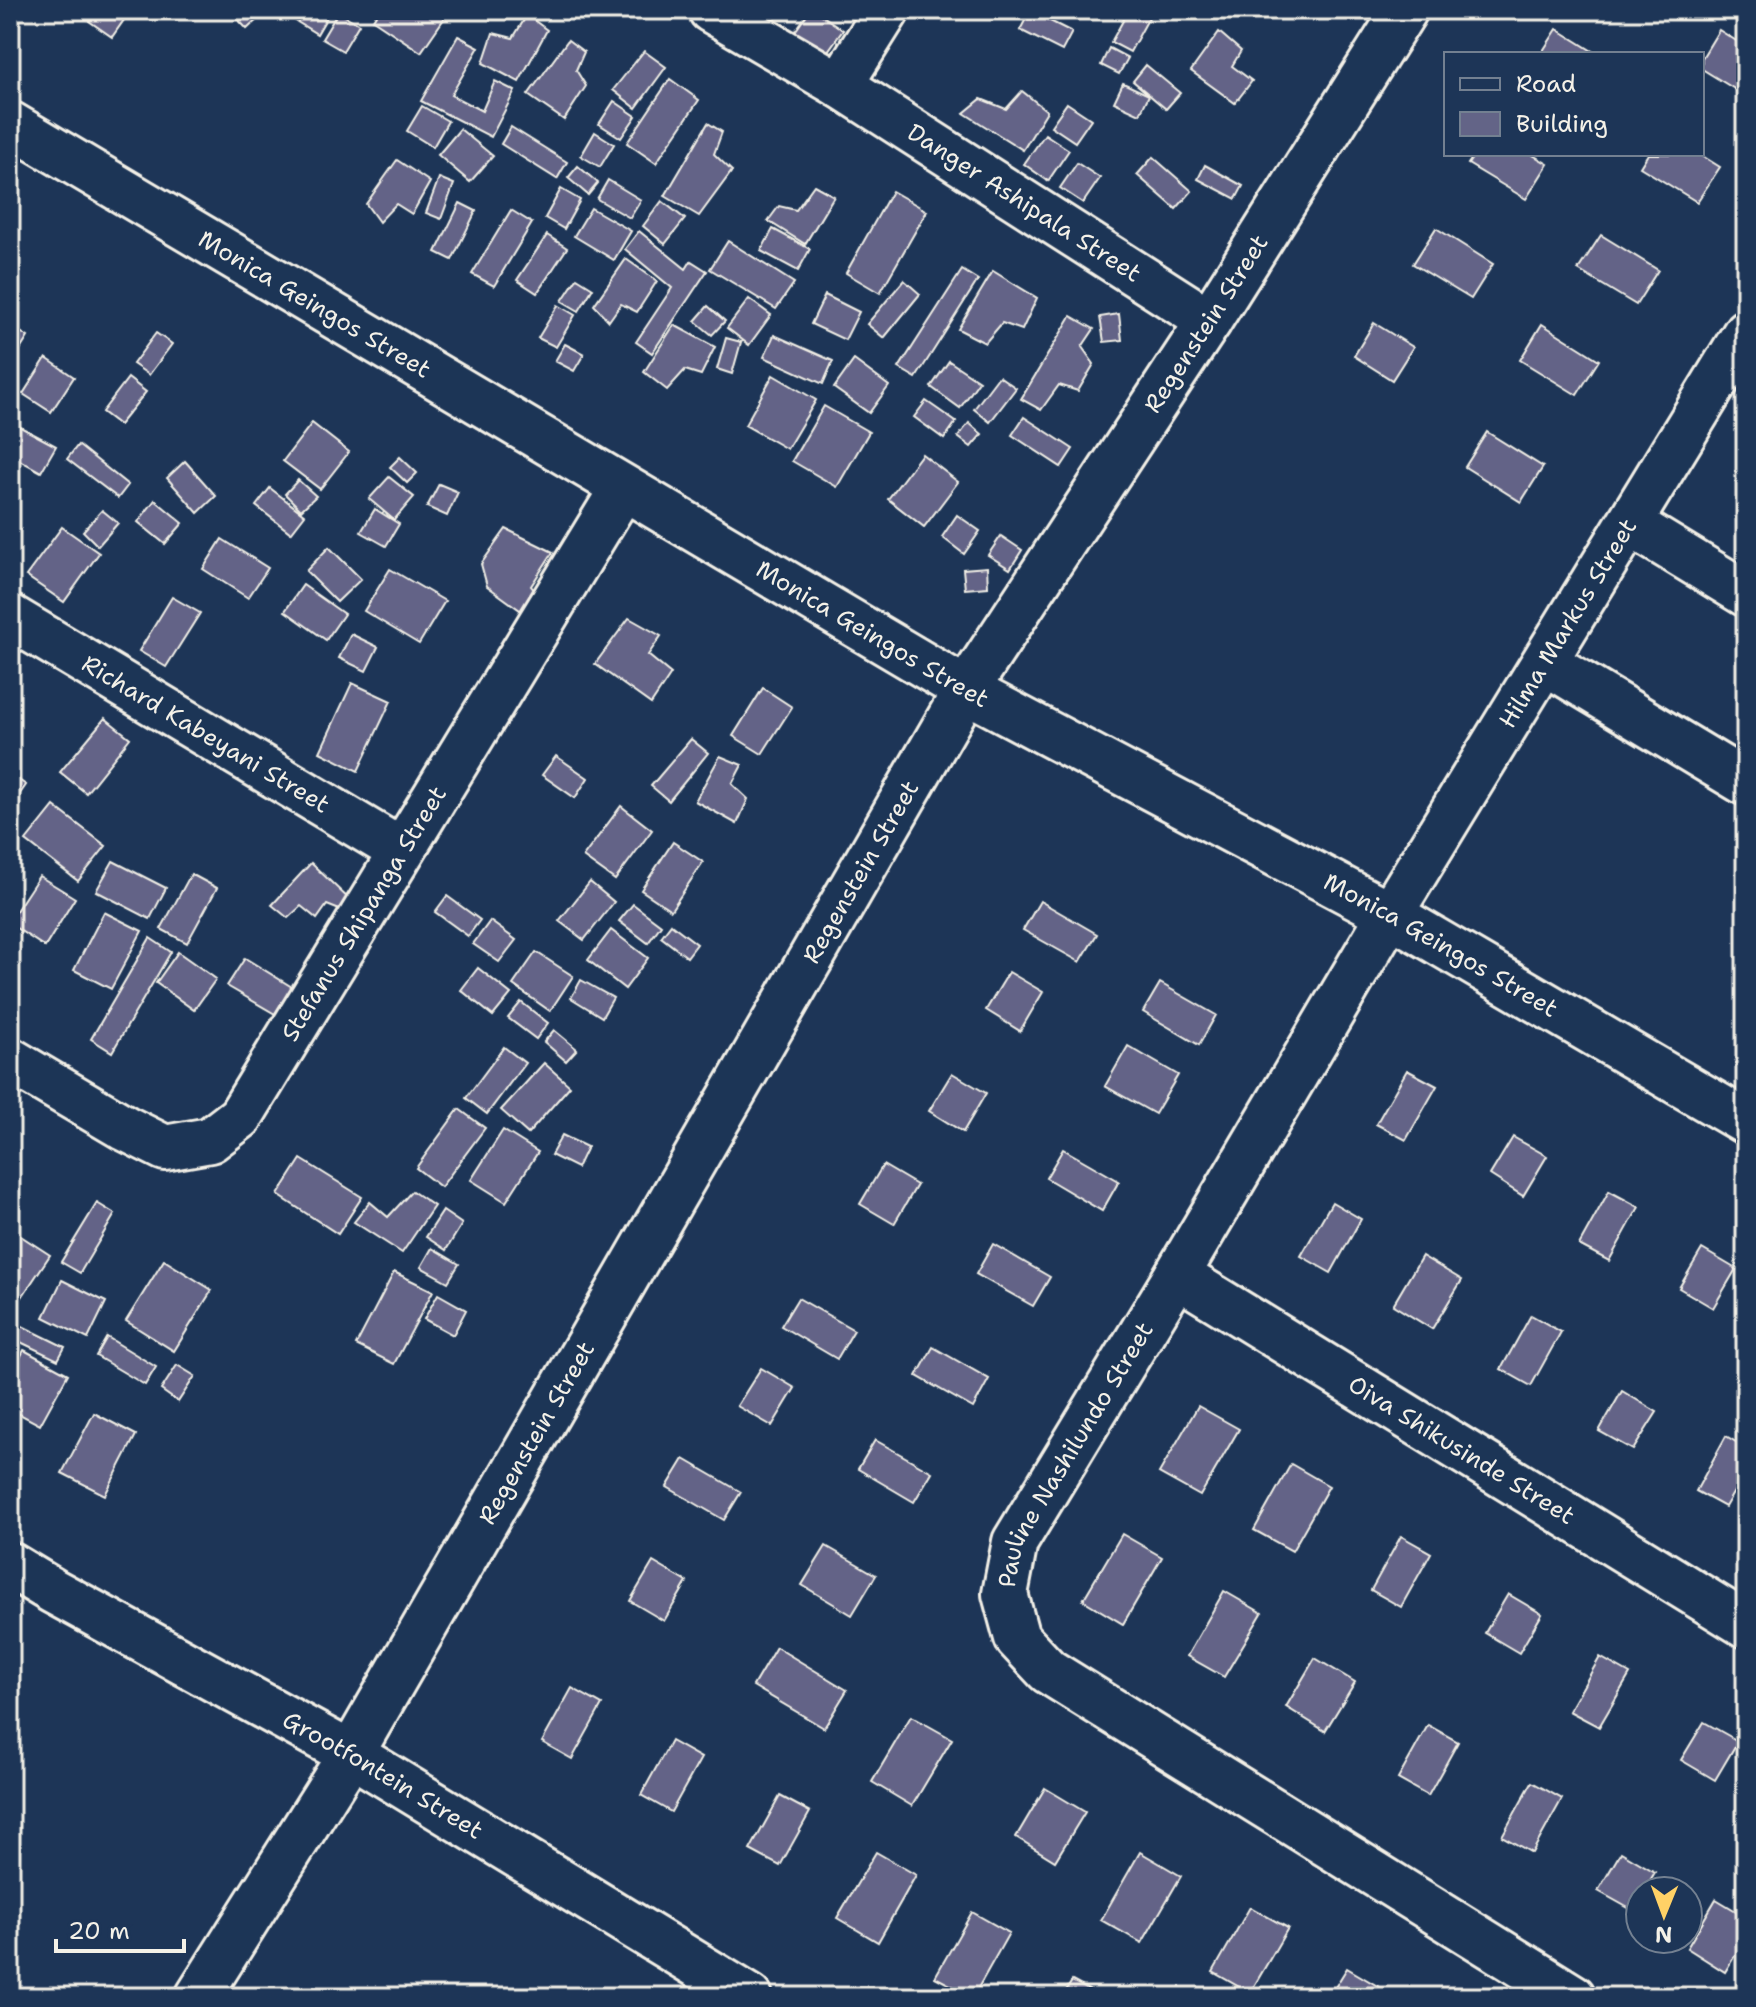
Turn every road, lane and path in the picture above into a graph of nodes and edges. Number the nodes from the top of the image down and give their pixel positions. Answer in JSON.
{"nodes":[{"id":1,"x":711,"y":10,"type":"edge"},
{"id":2,"x":887,"y":10,"type":"edge"},
{"id":3,"x":1405,"y":10,"type":"edge"},
{"id":4,"x":840,"y":85,"type":"junction"},
{"id":5,"x":10,"y":124,"type":"edge"},
{"id":6,"x":1209,"y":321,"type":"junction"},
{"id":7,"x":1746,"y":332,"type":"edge"},
{"id":8,"x":623,"y":488,"type":"junction"},
{"id":9,"x":1631,"y":524,"type":"junction"},
{"id":10,"x":1746,"y":594,"type":"edge"},
{"id":11,"x":10,"y":617,"type":"edge"},
{"id":12,"x":1545,"y":662,"type":"junction"},
{"id":13,"x":966,"y":690,"type":"junction"},
{"id":14,"x":1746,"y":783,"type":"edge"},
{"id":15,"x":401,"y":851,"type":"junction"},
{"id":16,"x":1390,"y":914,"type":"junction"},
{"id":17,"x":10,"y":1060,"type":"edge"},
{"id":18,"x":1746,"y":1122,"type":"edge"},
{"id":19,"x":1177,"y":1275,"type":"junction"},
{"id":20,"x":10,"y":1565,"type":"edge"},
{"id":21,"x":1746,"y":1625,"type":"edge"},
{"id":22,"x":351,"y":1754,"type":"junction"},
{"id":23,"x":198,"y":1997,"type":"edge"},
{"id":24,"x":750,"y":1997,"type":"edge"},
{"id":25,"x":1573,"y":1997,"type":"edge"}],
"edges":[{"from":1,"to":4,"type":"street","name":"Danger Ashipala Street"},
{"from":2,"to":4,"type":"street"},
{"from":3,"to":6,"type":"street","name":"Regenstein Street"},
{"from":4,"to":6,"type":"street","name":"Danger Ashipala Street"},
{"from":5,"to":8,"type":"street","name":"Monica Geingos Street"},
{"from":6,"to":13,"type":"street","name":"Regenstein Street"},
{"from":7,"to":9,"type":"street","name":"Hilma Markus Street"},
{"from":8,"to":13,"type":"street","name":"Monica Geingos Street"},
{"from":8,"to":15,"type":"street","name":"Stefanus Shipanga Street"},
{"from":9,"to":10,"type":"street"},
{"from":9,"to":12,"type":"street","name":"Hilma Markus Street"},
{"from":11,"to":15,"type":"street","name":"Richard Kabeyani Street"},
{"from":12,"to":14,"type":"street"},
{"from":12,"to":16,"type":"street","name":"Hilma Markus Street"},
{"from":13,"to":16,"type":"street","name":"Monica Geingos Street"},
{"from":13,"to":22,"type":"street","name":"Regenstein Street"},
{"from":15,"to":17,"type":"street","name":"Stefanus Shipanga Street"},
{"from":16,"to":18,"type":"street","name":"Monica Geingos Street"},
{"from":16,"to":19,"type":"street","name":"Pauline Nashilundo Street"},
{"from":19,"to":21,"type":"street","name":"Oiva Shikusinde Street"},
{"from":19,"to":25,"type":"street","name":"Pauline Nashilundo Street"},
{"from":20,"to":22,"type":"street","name":"Grootfontein Street"},
{"from":22,"to":23,"type":"street","name":"Regenstein Street"},
{"from":22,"to":24,"type":"street","name":"Grootfontein Street"}]}
